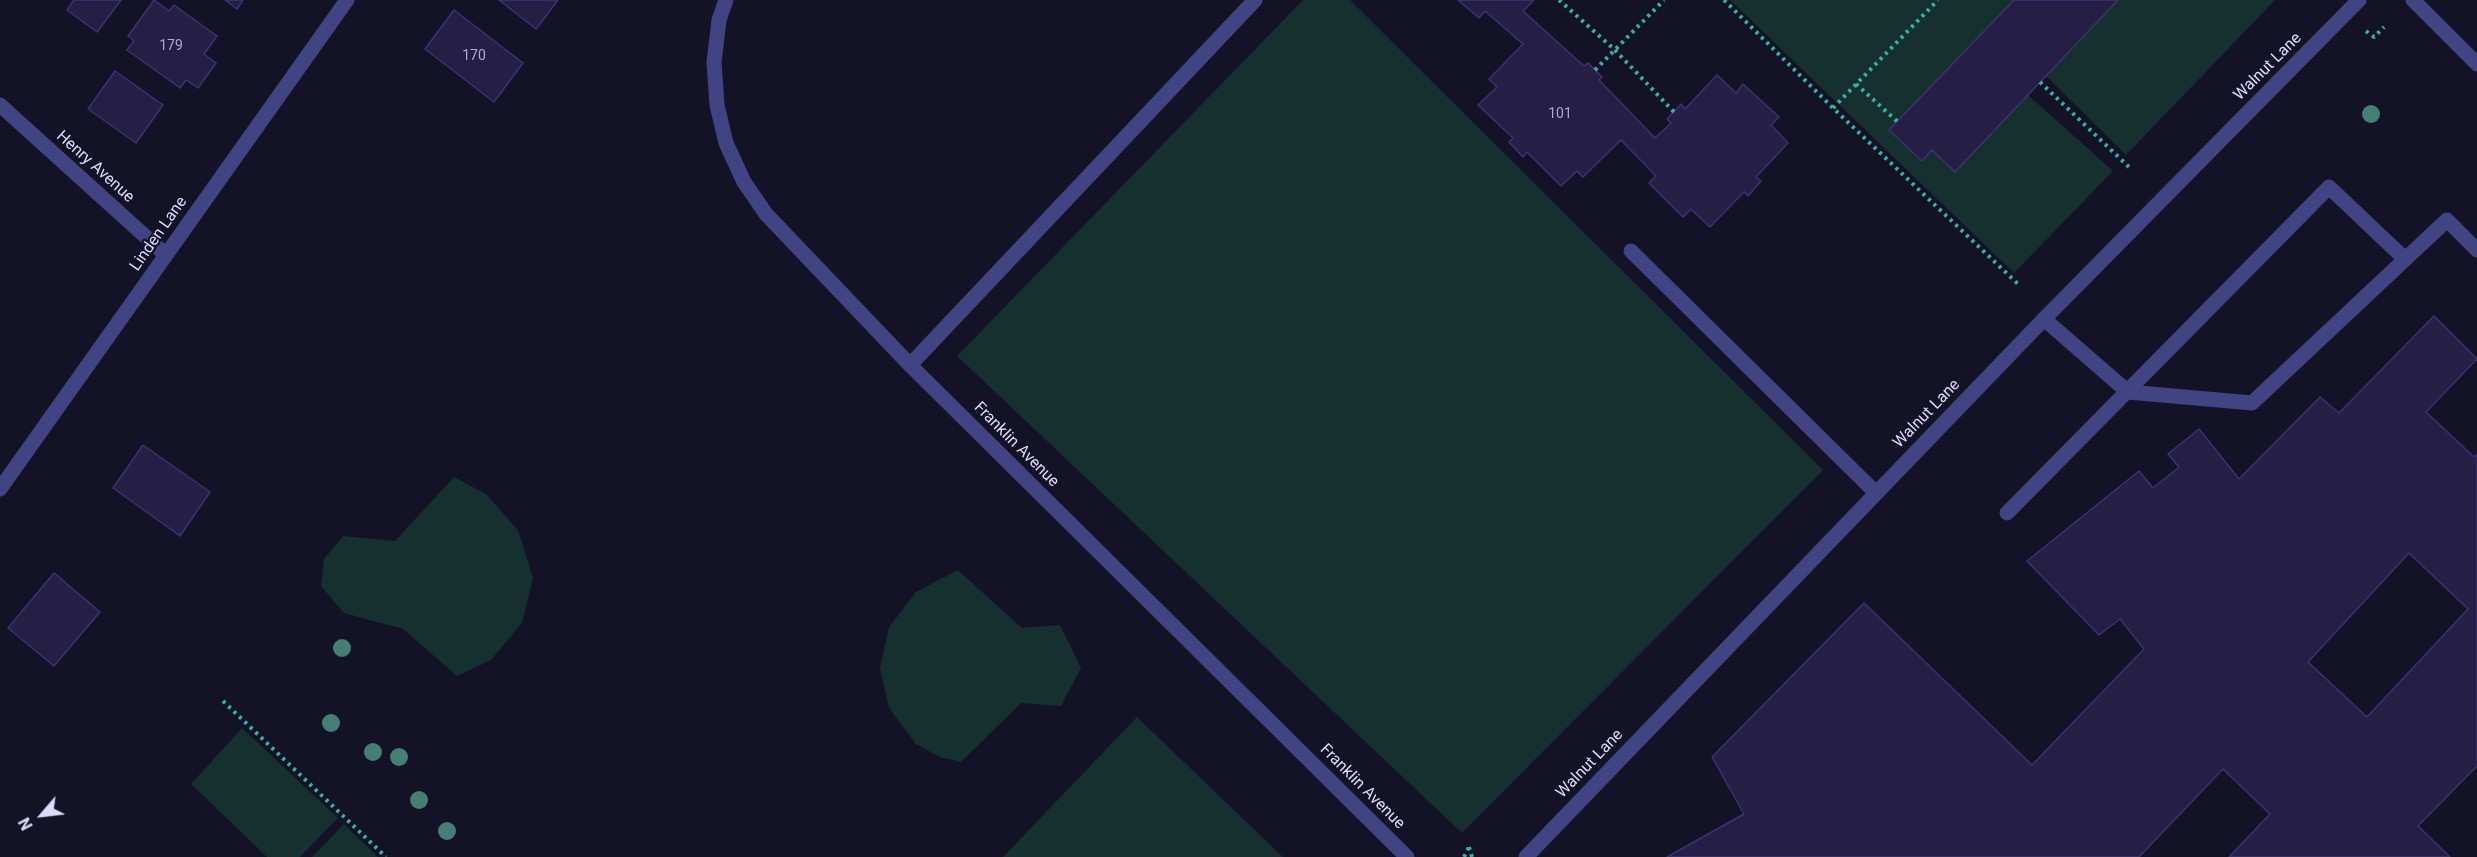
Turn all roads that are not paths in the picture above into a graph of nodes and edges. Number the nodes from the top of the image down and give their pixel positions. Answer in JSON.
{"nodes":[{"id":1,"x":347,"y":0,"type":"edge"},
{"id":2,"x":726,"y":0,"type":"edge"},
{"id":3,"x":1255,"y":0,"type":"edge"},
{"id":4,"x":2359,"y":0,"type":"edge"},
{"id":5,"x":2413,"y":0,"type":"edge"},
{"id":6,"x":2477,"y":64,"type":"edge"},
{"id":7,"x":0,"y":105,"type":"edge"},
{"id":8,"x":2477,"y":250,"type":"edge"},
{"id":9,"x":1631,"y":251,"type":"dead end"},
{"id":10,"x":166,"y":255,"type":"junction"},
{"id":11,"x":2405,"y":259,"type":"junction"},
{"id":12,"x":2044,"y":319,"type":"junction"},
{"id":13,"x":910,"y":364,"type":"junction"},
{"id":14,"x":2128,"y":392,"type":"junction"},
{"id":15,"x":0,"y":489,"type":"edge"},
{"id":16,"x":1876,"y":493,"type":"junction"},
{"id":17,"x":2007,"y":513,"type":"dead end"},
{"id":18,"x":1407,"y":857,"type":"edge"},
{"id":19,"x":1526,"y":857,"type":"edge"}],
"edges":[{"from":1,"to":10,"type":"street","name":"Linden Lane"},
{"from":2,"to":13,"type":"street","name":"Franklin Avenue"},
{"from":3,"to":13,"type":"street"},
{"from":4,"to":12,"type":"street","name":"Walnut Lane"},
{"from":5,"to":6,"type":"street"},
{"from":7,"to":10,"type":"street","name":"Henry Avenue"},
{"from":8,"to":11,"type":"street"},
{"from":9,"to":16,"type":"street"},
{"from":10,"to":15,"type":"street","name":"Linden Lane"},
{"from":11,"to":14,"type":"street"},
{"from":11,"to":14,"type":"street"},
{"from":12,"to":14,"type":"street"},
{"from":12,"to":16,"type":"street","name":"Walnut Lane"},
{"from":13,"to":18,"type":"street","name":"Franklin Avenue"},
{"from":14,"to":17,"type":"street"},
{"from":16,"to":19,"type":"street","name":"Walnut Lane"}]}
